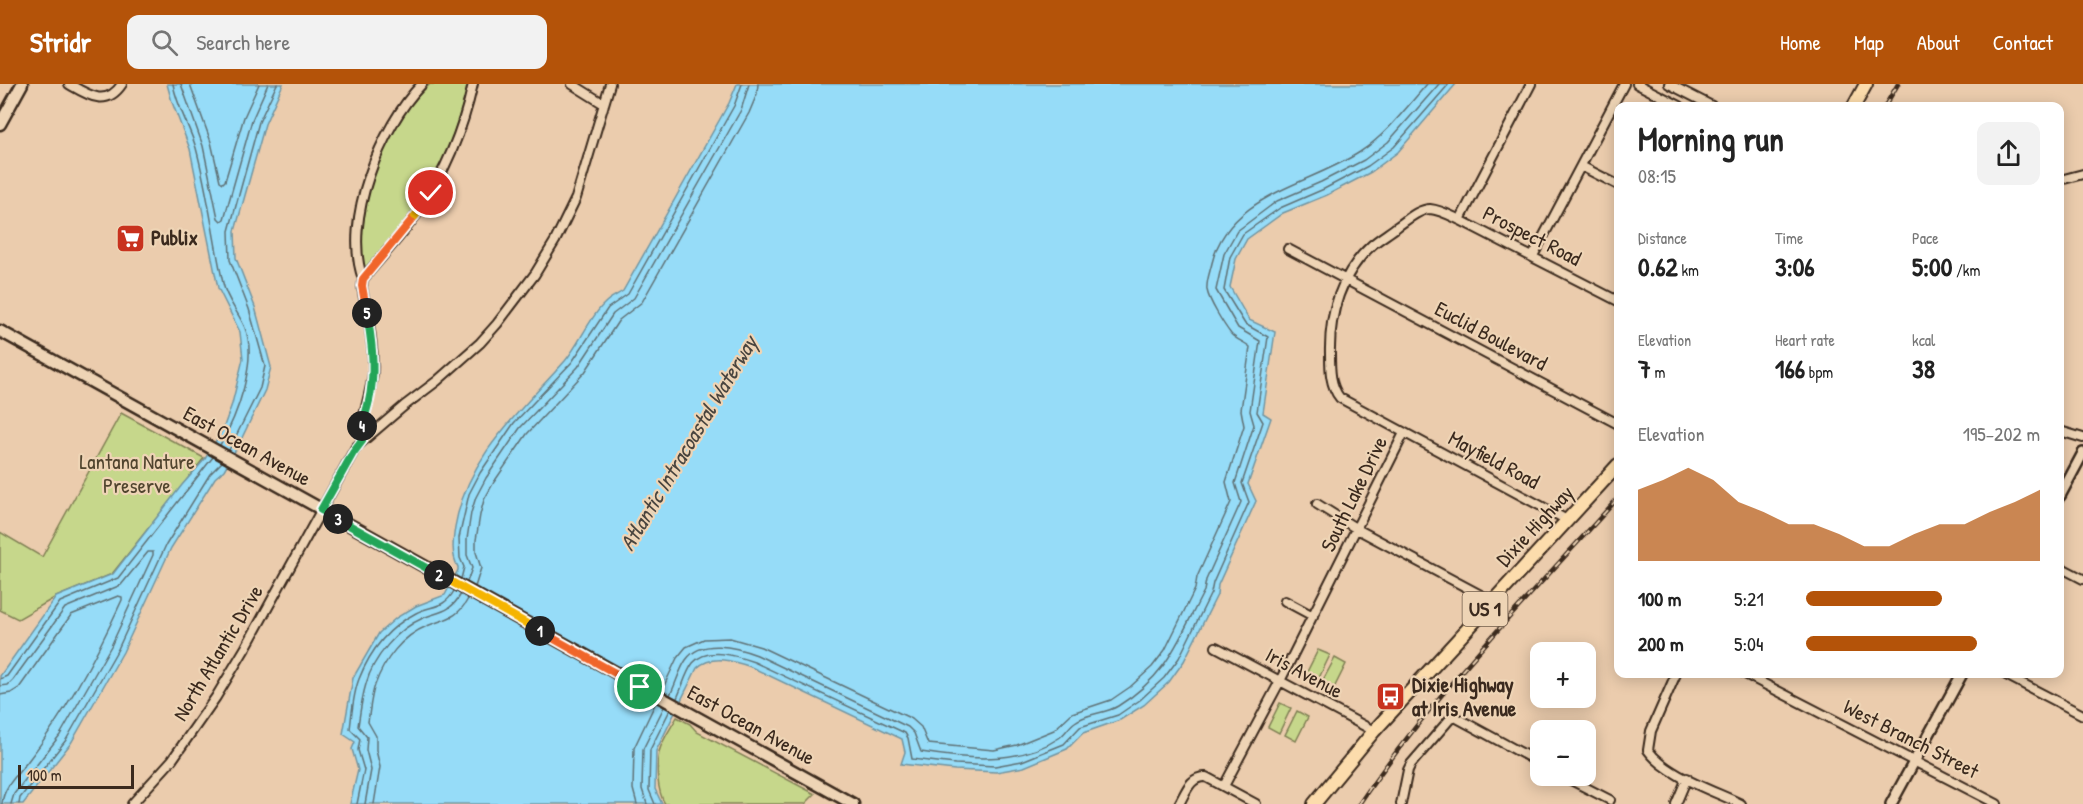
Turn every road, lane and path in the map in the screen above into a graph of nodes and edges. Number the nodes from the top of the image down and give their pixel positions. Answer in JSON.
{"nodes":[{"id":1,"x":22,"y":84,"type":"edge"},
{"id":2,"x":69,"y":84,"type":"edge"},
{"id":3,"x":122,"y":84,"type":"edge"},
{"id":4,"x":422,"y":84,"type":"edge"},
{"id":5,"x":474,"y":84,"type":"edge"},
{"id":6,"x":572,"y":84,"type":"edge"},
{"id":7,"x":610,"y":84,"type":"edge"},
{"id":8,"x":1531,"y":84,"type":"edge"},
{"id":9,"x":1624,"y":84,"type":"edge"},
{"id":10,"x":1637,"y":84,"type":"edge"},
{"id":11,"x":1669,"y":84,"type":"edge"},
{"id":12,"x":1866,"y":84,"type":"edge"},
{"id":13,"x":1615,"y":102,"type":"edge"},
{"id":14,"x":1672,"y":102,"type":"edge"},
{"id":15,"x":1704,"y":102,"type":"edge"},
{"id":16,"x":1856,"y":102,"type":"edge"},
{"id":17,"x":1614,"y":103,"type":"edge"},
{"id":18,"x":604,"y":104,"type":"junction"},
{"id":19,"x":0,"y":124,"type":"edge"},
{"id":20,"x":1581,"y":166,"type":"junction"},
{"id":21,"x":2083,"y":174,"type":"edge"},
{"id":22,"x":2064,"y":179,"type":"edge"},
{"id":23,"x":1614,"y":183,"type":"edge"},
{"id":24,"x":1460,"y":220,"type":"junction"},
{"id":25,"x":1288,"y":249,"type":"dead end"},
{"id":26,"x":1533,"y":256,"type":"junction"},
{"id":27,"x":363,"y":279,"type":"junction"},
{"id":28,"x":1346,"y":279,"type":"junction"},
{"id":29,"x":1614,"y":299,"type":"edge"},
{"id":30,"x":0,"y":331,"type":"edge"},
{"id":31,"x":1614,"y":422,"type":"edge"},
{"id":32,"x":2064,"y":432,"type":"edge"},
{"id":33,"x":1404,"y":433,"type":"junction"},
{"id":34,"x":2083,"y":438,"type":"edge"},
{"id":35,"x":362,"y":441,"type":"junction"},
{"id":36,"x":2083,"y":453,"type":"edge"},
{"id":37,"x":1614,"y":469,"type":"edge"},
{"id":38,"x":2064,"y":489,"type":"edge"},
{"id":39,"x":1317,"y":504,"type":"dead end"},
{"id":40,"x":321,"y":510,"type":"junction"},
{"id":41,"x":1567,"y":520,"type":"junction"},
{"id":42,"x":1357,"y":529,"type":"junction"},
{"id":43,"x":2064,"y":569,"type":"edge"},
{"id":44,"x":2083,"y":579,"type":"edge"},
{"id":45,"x":1285,"y":601,"type":"dead end"},
{"id":46,"x":1492,"y":601,"type":"junction"},
{"id":47,"x":1313,"y":616,"type":"junction"},
{"id":48,"x":1216,"y":647,"type":"dead end"},
{"id":49,"x":1674,"y":678,"type":"edge"},
{"id":50,"x":1753,"y":678,"type":"edge"},
{"id":51,"x":1960,"y":678,"type":"edge"},
{"id":52,"x":2012,"y":678,"type":"edge"},
{"id":53,"x":1280,"y":681,"type":"junction"},
{"id":54,"x":2083,"y":715,"type":"edge"},
{"id":55,"x":1374,"y":730,"type":"junction"},
{"id":56,"x":1530,"y":758,"type":"edge"},
{"id":57,"x":1914,"y":761,"type":"junction"},
{"id":58,"x":1687,"y":778,"type":"junction"},
{"id":59,"x":1224,"y":786,"type":"junction"},
{"id":60,"x":1583,"y":786,"type":"edge"},
{"id":61,"x":1610,"y":800,"type":"dead end"},
{"id":62,"x":132,"y":804,"type":"edge"},
{"id":63,"x":853,"y":804,"type":"edge"},
{"id":64,"x":1179,"y":804,"type":"edge"},
{"id":65,"x":1257,"y":804,"type":"edge"},
{"id":66,"x":1314,"y":804,"type":"edge"},
{"id":67,"x":1401,"y":804,"type":"edge"},
{"id":68,"x":1676,"y":804,"type":"edge"},
{"id":69,"x":1741,"y":804,"type":"edge"},
{"id":70,"x":1891,"y":804,"type":"edge"},
{"id":71,"x":1997,"y":804,"type":"edge"}],
"edges":[{"from":1,"to":19,"type":"main road"},
{"from":2,"to":3,"type":"street"},
{"from":4,"to":27,"type":"street"},
{"from":5,"to":27,"type":"street"},
{"from":6,"to":18,"type":"street"},
{"from":7,"to":18,"type":"street"},
{"from":8,"to":24,"type":"street"},
{"from":9,"to":13,"type":"street"},
{"from":10,"to":14,"type":"street"},
{"from":11,"to":15,"type":"street"},
{"from":12,"to":16,"type":"main road"},
{"from":17,"to":20,"type":"street"},
{"from":18,"to":35,"type":"street"},
{"from":20,"to":23,"type":"street"},
{"from":20,"to":26,"type":"street"},
{"from":21,"to":22,"type":"street"},
{"from":24,"to":26,"type":"street","name":"Prospect Road"},
{"from":24,"to":28,"type":"street","name":"South Lake Drive"},
{"from":25,"to":28,"type":"street","name":"Euclid Boulevard"},
{"from":26,"to":29,"type":"street","name":"Prospect Road"},
{"from":27,"to":35,"type":"street"},
{"from":28,"to":31,"type":"street","name":"Euclid Boulevard"},
{"from":28,"to":33,"type":"street","name":"South Lake Drive"},
{"from":30,"to":40,"type":"main road","name":"East Ocean Avenue"},
{"from":32,"to":34,"type":"street"},
{"from":33,"to":41,"type":"street","name":"Mayfield Road"},
{"from":33,"to":42,"type":"street","name":"South Lake Drive"},
{"from":35,"to":40,"type":"street","name":"North Atlantic Drive"},
{"from":36,"to":38,"type":"street"},
{"from":37,"to":41,"type":"main road","name":"Dixie Highway","number":"US 1"},
{"from":39,"to":42,"type":"street"},
{"from":40,"to":62,"type":"street","name":"North Atlantic Drive"},
{"from":40,"to":63,"type":"main road","name":"East Ocean Avenue"},
{"from":41,"to":46,"type":"main road","name":"Dixie Highway","number":"US 1"},
{"from":42,"to":46,"type":"street"},
{"from":42,"to":47,"type":"street","name":"South Lake Drive"},
{"from":43,"to":44,"type":"street"},
{"from":45,"to":47,"type":"street"},
{"from":46,"to":55,"type":"main road","name":"Dixie Highway","number":"US 1"},
{"from":47,"to":53,"type":"street","name":"South Lake Drive"},
{"from":48,"to":53,"type":"street","name":"Iris Avenue"},
{"from":49,"to":58,"type":"street"},
{"from":50,"to":57,"type":"street","name":"West Branch Street"},
{"from":51,"to":57,"type":"street"},
{"from":52,"to":54,"type":"street"},
{"from":53,"to":55,"type":"street","name":"Iris Avenue"},
{"from":53,"to":59,"type":"street","name":"South Lake Drive"},
{"from":55,"to":66,"type":"main road","name":"Dixie Highway","number":"US 1"},
{"from":56,"to":67,"type":"street"},
{"from":57,"to":70,"type":"street"},
{"from":57,"to":71,"type":"street","name":"West Branch Street"},
{"from":58,"to":68,"type":"street"},
{"from":58,"to":69,"type":"street"},
{"from":59,"to":64,"type":"street"},
{"from":59,"to":65,"type":"street"},
{"from":60,"to":61,"type":"street"}]}
